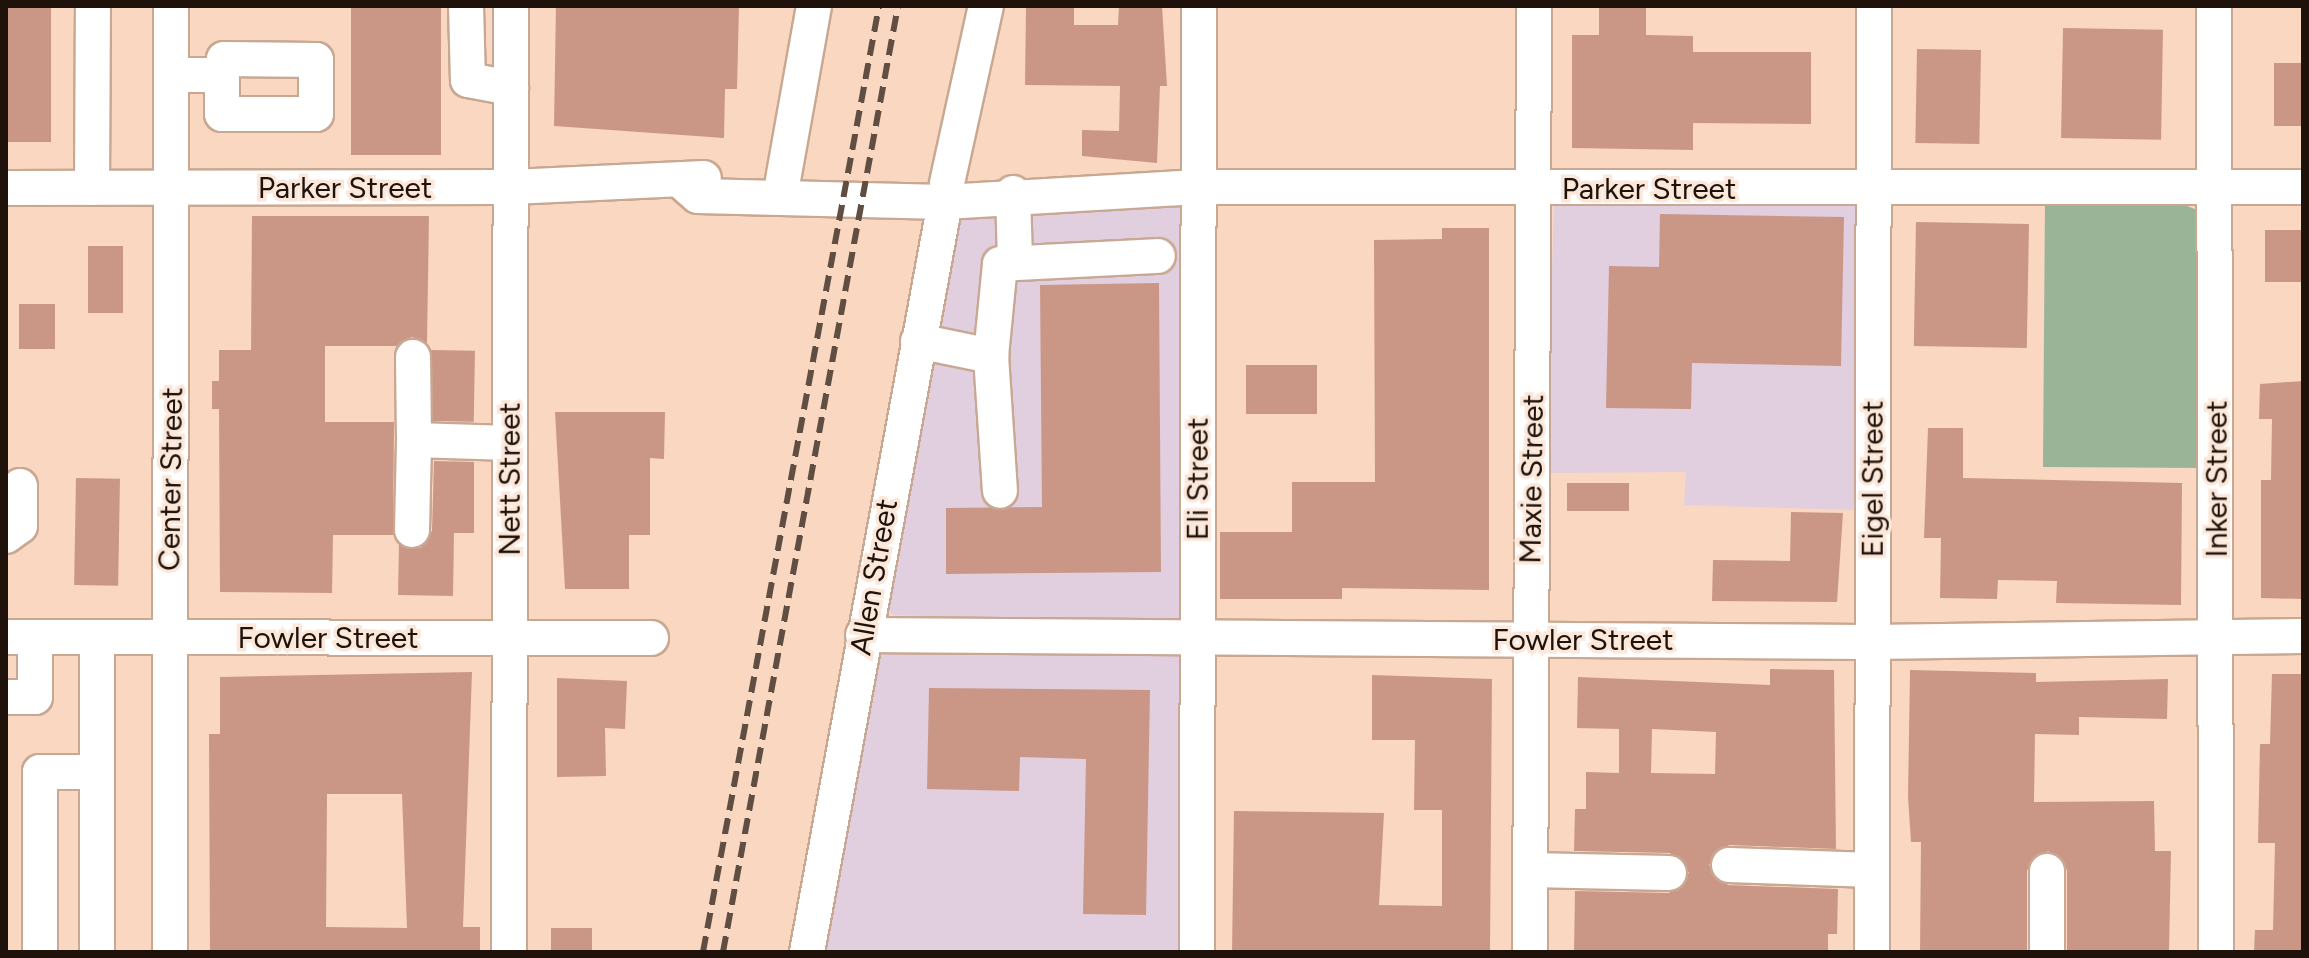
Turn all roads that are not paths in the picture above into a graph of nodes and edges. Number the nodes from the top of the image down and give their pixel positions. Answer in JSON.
{"nodes":[{"id":1,"x":93,"y":6,"type":"edge"},
{"id":2,"x":171,"y":6,"type":"edge"},
{"id":3,"x":466,"y":6,"type":"edge"},
{"id":4,"x":511,"y":6,"type":"edge"},
{"id":5,"x":814,"y":6,"type":"edge"},
{"id":6,"x":986,"y":6,"type":"edge"},
{"id":7,"x":1199,"y":6,"type":"edge"},
{"id":8,"x":1534,"y":6,"type":"edge"},
{"id":9,"x":1874,"y":6,"type":"edge"},
{"id":10,"x":2214,"y":6,"type":"edge"},
{"id":11,"x":172,"y":75,"type":"junction"},
{"id":12,"x":222,"y":75,"type":"dead end"},
{"id":13,"x":511,"y":88,"type":"junction"},
{"id":14,"x":783,"y":180,"type":"junction"},
{"id":15,"x":684,"y":184,"type":"junction"},
{"id":16,"x":512,"y":187,"type":"junction"},
{"id":17,"x":1199,"y":187,"type":"junction"},
{"id":18,"x":2217,"y":187,"type":"junction"},
{"id":19,"x":2303,"y":187,"type":"edge"},
{"id":20,"x":6,"y":188,"type":"edge"},
{"id":21,"x":92,"y":188,"type":"junction"},
{"id":22,"x":175,"y":188,"type":"junction"},
{"id":23,"x":1535,"y":189,"type":"junction"},
{"id":24,"x":1874,"y":190,"type":"junction"},
{"id":25,"x":946,"y":193,"type":"junction"},
{"id":26,"x":1004,"y":193,"type":"junction"},
{"id":27,"x":1158,"y":256,"type":"dead end"},
{"id":28,"x":1015,"y":262,"type":"junction"},
{"id":29,"x":918,"y":341,"type":"junction"},
{"id":30,"x":991,"y":356,"type":"junction"},
{"id":31,"x":413,"y":357,"type":"dead end"},
{"id":32,"x":414,"y":440,"type":"junction"},
{"id":33,"x":510,"y":443,"type":"junction"},
{"id":34,"x":20,"y":486,"type":"dead end"},
{"id":35,"x":1000,"y":491,"type":"dead end"},
{"id":36,"x":412,"y":530,"type":"dead end"},
{"id":37,"x":6,"y":536,"type":"edge"},
{"id":38,"x":863,"y":635,"type":"junction"},
{"id":39,"x":2217,"y":635,"type":"junction"},
{"id":40,"x":2303,"y":636,"type":"edge"},
{"id":41,"x":20,"y":637,"type":"edge"},
{"id":42,"x":97,"y":637,"type":"junction"},
{"id":43,"x":168,"y":637,"type":"junction"},
{"id":44,"x":510,"y":638,"type":"junction"},
{"id":45,"x":651,"y":638,"type":"dead end"},
{"id":46,"x":1531,"y":639,"type":"junction"},
{"id":47,"x":1197,"y":640,"type":"junction"},
{"id":48,"x":1872,"y":642,"type":"junction"},
{"id":49,"x":6,"y":697,"type":"edge"},
{"id":50,"x":97,"y":772,"type":"junction"},
{"id":51,"x":1729,"y":865,"type":"dead end"},
{"id":52,"x":1530,"y":870,"type":"junction"},
{"id":53,"x":1872,"y":870,"type":"junction"},
{"id":54,"x":2047,"y":871,"type":"dead end"},
{"id":55,"x":1669,"y":873,"type":"dead end"},
{"id":56,"x":40,"y":952,"type":"edge"},
{"id":57,"x":97,"y":952,"type":"edge"},
{"id":58,"x":170,"y":952,"type":"edge"},
{"id":59,"x":509,"y":952,"type":"edge"},
{"id":60,"x":807,"y":952,"type":"edge"},
{"id":61,"x":1197,"y":952,"type":"edge"},
{"id":62,"x":1530,"y":952,"type":"edge"},
{"id":63,"x":1872,"y":952,"type":"edge"},
{"id":64,"x":2047,"y":952,"type":"edge"},
{"id":65,"x":2216,"y":952,"type":"edge"}],
"edges":[{"from":1,"to":21,"type":"street"},
{"from":2,"to":11,"type":"street","name":"Center Street"},
{"from":3,"to":13,"type":"street"},
{"from":4,"to":13,"type":"street","name":"Nett Street"},
{"from":5,"to":14,"type":"street"},
{"from":6,"to":25,"type":"street","name":"Allen Street"},
{"from":7,"to":17,"type":"street","name":"Eli Street"},
{"from":8,"to":23,"type":"street","name":"Maxie Street"},
{"from":9,"to":24,"type":"street","name":"Eigel Street"},
{"from":10,"to":18,"type":"street","name":"Inker Street"},
{"from":11,"to":12,"type":"street"},
{"from":11,"to":22,"type":"street","name":"Center Street"},
{"from":13,"to":16,"type":"street","name":"Nett Street"},
{"from":14,"to":15,"type":"street","name":"Parker Street"},
{"from":14,"to":25,"type":"street","name":"Parker Street"},
{"from":15,"to":16,"type":"street","name":"Parker Street"},
{"from":15,"to":25,"type":"street","name":"Parker Street"},
{"from":16,"to":22,"type":"street","name":"Parker Street"},
{"from":16,"to":33,"type":"street","name":"Nett Street"},
{"from":17,"to":23,"type":"street","name":"Parker Street"},
{"from":17,"to":26,"type":"street","name":"Parker Street"},
{"from":17,"to":47,"type":"street","name":"Eli Street"},
{"from":18,"to":19,"type":"street","name":"Parker Street"},
{"from":18,"to":24,"type":"street","name":"Parker Street"},
{"from":18,"to":39,"type":"street","name":"Inker Street"},
{"from":20,"to":21,"type":"street","name":"Parker Street"},
{"from":21,"to":22,"type":"street","name":"Parker Street"},
{"from":22,"to":43,"type":"street","name":"Center Street"},
{"from":23,"to":24,"type":"street","name":"Parker Street"},
{"from":23,"to":46,"type":"street","name":"Maxie Street"},
{"from":24,"to":48,"type":"street","name":"Eigel Street"},
{"from":25,"to":26,"type":"street","name":"Parker Street"},
{"from":25,"to":29,"type":"street","name":"Allen Street"},
{"from":26,"to":28,"type":"street"},
{"from":27,"to":28,"type":"street"},
{"from":28,"to":30,"type":"street"},
{"from":29,"to":30,"type":"street"},
{"from":29,"to":38,"type":"street","name":"Allen Street"},
{"from":30,"to":35,"type":"street"},
{"from":31,"to":32,"type":"street"},
{"from":32,"to":33,"type":"street"},
{"from":32,"to":36,"type":"street"},
{"from":33,"to":44,"type":"street","name":"Nett Street"},
{"from":34,"to":37,"type":"street"},
{"from":38,"to":47,"type":"street","name":"Fowler Street"},
{"from":38,"to":60,"type":"street","name":"Allen Street"},
{"from":39,"to":40,"type":"street","name":"Fowler Street"},
{"from":39,"to":48,"type":"street","name":"Fowler Street"},
{"from":39,"to":65,"type":"street","name":"Inker Street"},
{"from":41,"to":42,"type":"street","name":"Fowler Street"},
{"from":41,"to":49,"type":"street"},
{"from":42,"to":43,"type":"street","name":"Fowler Street"},
{"from":42,"to":50,"type":"street"},
{"from":43,"to":44,"type":"street","name":"Fowler Street"},
{"from":43,"to":58,"type":"street","name":"Center Street"},
{"from":44,"to":45,"type":"street","name":"Fowler Street"},
{"from":44,"to":59,"type":"street","name":"Nett Street"},
{"from":46,"to":47,"type":"street","name":"Fowler Street"},
{"from":46,"to":48,"type":"street","name":"Fowler Street"},
{"from":46,"to":52,"type":"street","name":"Maxie Street"},
{"from":47,"to":61,"type":"street","name":"Eli Street"},
{"from":48,"to":53,"type":"street","name":"Eigel Street"},
{"from":50,"to":56,"type":"street"},
{"from":50,"to":57,"type":"street"},
{"from":51,"to":53,"type":"street"},
{"from":52,"to":55,"type":"street"},
{"from":52,"to":62,"type":"street","name":"Maxie Street"},
{"from":53,"to":63,"type":"street","name":"Eigel Street"},
{"from":54,"to":64,"type":"street"}]}
